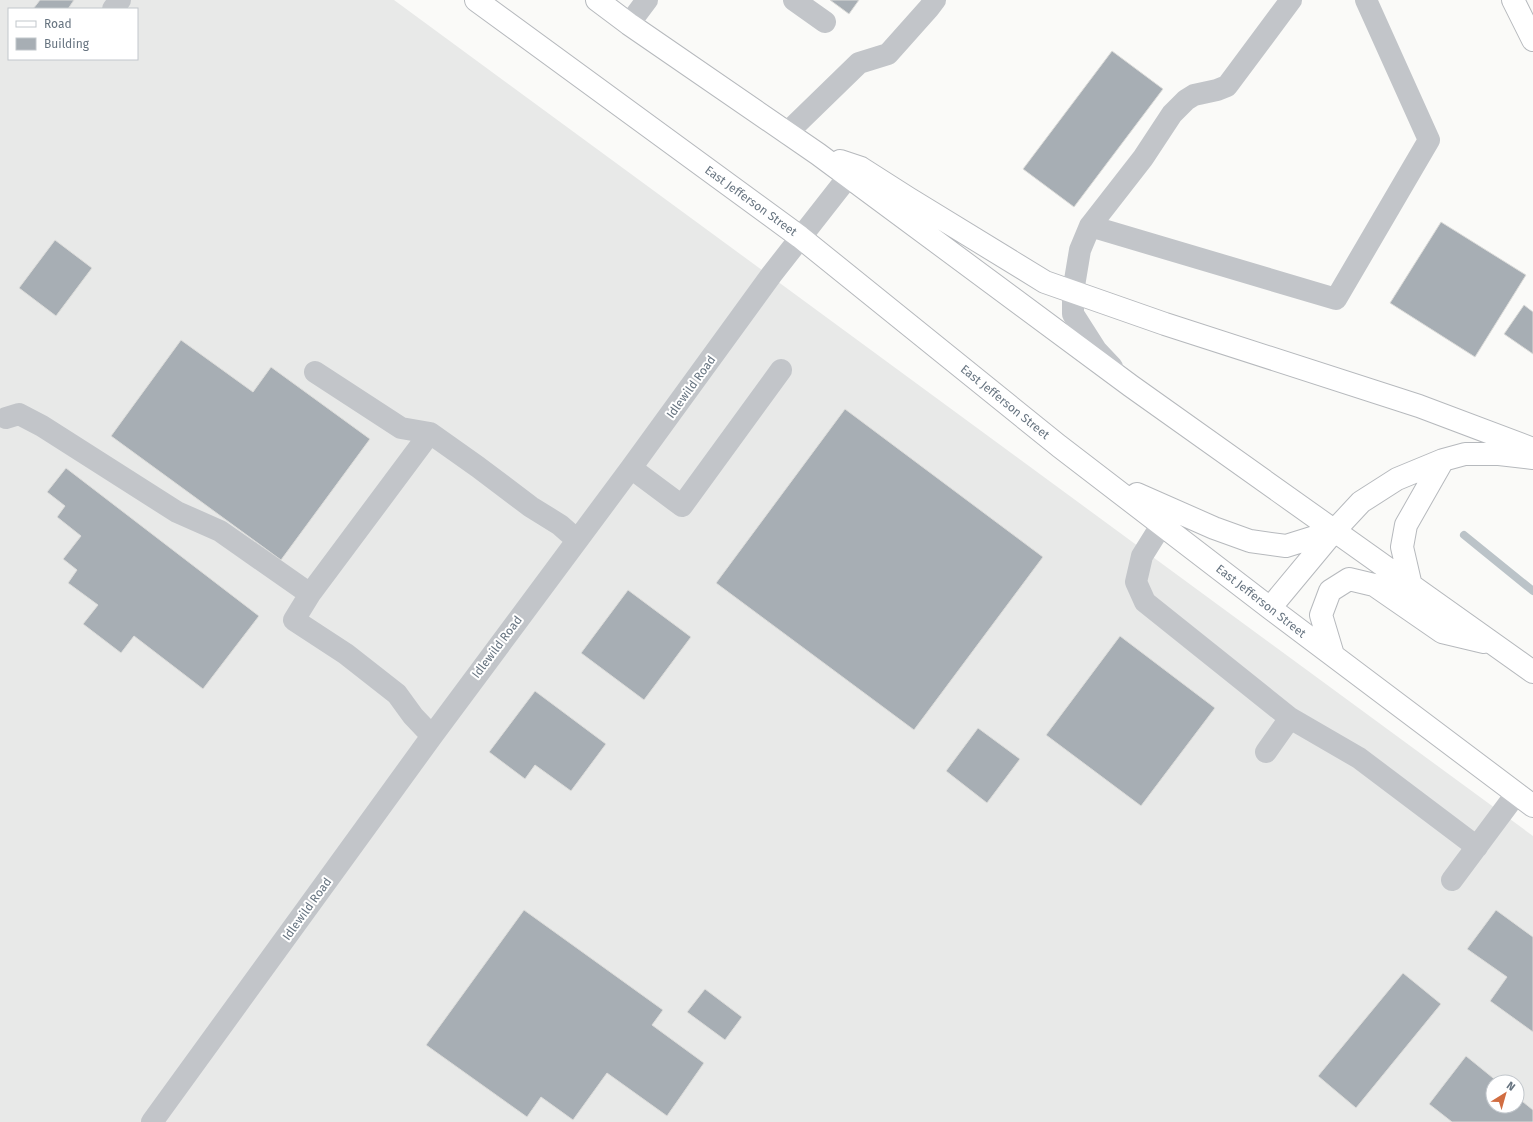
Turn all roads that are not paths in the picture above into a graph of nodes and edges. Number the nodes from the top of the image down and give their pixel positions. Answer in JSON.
{"nodes":[{"id":1,"x":120,"y":0,"type":"edge"},
{"id":2,"x":476,"y":0,"type":"edge"},
{"id":3,"x":597,"y":0,"type":"edge"},
{"id":4,"x":647,"y":0,"type":"edge"},
{"id":5,"x":794,"y":0,"type":"edge"},
{"id":6,"x":935,"y":0,"type":"edge"},
{"id":7,"x":1291,"y":0,"type":"edge"},
{"id":8,"x":1366,"y":0,"type":"edge"},
{"id":9,"x":1512,"y":0,"type":"edge"},
{"id":10,"x":114,"y":8,"type":"edge"},
{"id":11,"x":825,"y":22,"type":"dead end"},
{"id":12,"x":629,"y":24,"type":"junction"},
{"id":13,"x":1533,"y":39,"type":"edge"},
{"id":14,"x":787,"y":133,"type":"junction"},
{"id":15,"x":818,"y":154,"type":"junction"},
{"id":16,"x":848,"y":176,"type":"junction"},
{"id":17,"x":1090,"y":226,"type":"junction"},
{"id":18,"x":800,"y":237,"type":"junction"},
{"id":19,"x":1073,"y":292,"type":"junction"},
{"id":20,"x":781,"y":370,"type":"dead end"},
{"id":21,"x":315,"y":372,"type":"dead end"},
{"id":22,"x":1131,"y":386,"type":"junction"},
{"id":23,"x":6,"y":418,"type":"dead end"},
{"id":24,"x":430,"y":433,"type":"junction"},
{"id":25,"x":1533,"y":449,"type":"edge"},
{"id":26,"x":1533,"y":458,"type":"edge"},
{"id":27,"x":1443,"y":460,"type":"junction"},
{"id":28,"x":631,"y":468,"type":"junction"},
{"id":29,"x":1105,"y":480,"type":"junction"},
{"id":30,"x":1162,"y":524,"type":"junction"},
{"id":31,"x":1334,"y":531,"type":"junction"},
{"id":32,"x":577,"y":540,"type":"junction"},
{"id":33,"x":1411,"y":586,"type":"junction"},
{"id":34,"x":310,"y":594,"type":"junction"},
{"id":35,"x":1270,"y":608,"type":"junction"},
{"id":36,"x":1493,"y":644,"type":"junction"},
{"id":37,"x":1333,"y":656,"type":"junction"},
{"id":38,"x":1533,"y":672,"type":"edge"},
{"id":39,"x":1290,"y":718,"type":"junction"},
{"id":40,"x":432,"y":736,"type":"junction"},
{"id":41,"x":1266,"y":752,"type":"dead end"},
{"id":42,"x":1525,"y":800,"type":"edge"},
{"id":43,"x":1477,"y":847,"type":"junction"},
{"id":44,"x":1452,"y":880,"type":"dead end"},
{"id":45,"x":152,"y":1122,"type":"edge"}],
"edges":[{"from":1,"to":10,"type":"street"},
{"from":2,"to":18,"type":"main road","name":"East Jefferson Street"},
{"from":3,"to":12,"type":"main road"},
{"from":4,"to":12,"type":"street"},
{"from":5,"to":11,"type":"street"},
{"from":6,"to":14,"type":"street"},
{"from":7,"to":17,"type":"street"},
{"from":8,"to":17,"type":"street"},
{"from":9,"to":13,"type":"main road"},
{"from":12,"to":14,"type":"main road"},
{"from":14,"to":15,"type":"main road"},
{"from":15,"to":16,"type":"main road"},
{"from":15,"to":19,"type":"main road"},
{"from":16,"to":18,"type":"street","name":"Idlewild Road"},
{"from":16,"to":22,"type":"main road"},
{"from":17,"to":19,"type":"street"},
{"from":18,"to":28,"type":"street","name":"Idlewild Road"},
{"from":18,"to":29,"type":"main road","name":"East Jefferson Street"},
{"from":19,"to":22,"type":"street"},
{"from":19,"to":25,"type":"main road"},
{"from":20,"to":28,"type":"street"},
{"from":21,"to":24,"type":"street"},
{"from":22,"to":31,"type":"main road"},
{"from":23,"to":34,"type":"street"},
{"from":24,"to":32,"type":"street"},
{"from":24,"to":34,"type":"street"},
{"from":26,"to":27,"type":"main road"},
{"from":27,"to":31,"type":"main road"},
{"from":27,"to":33,"type":"main road"},
{"from":28,"to":32,"type":"street","name":"Idlewild Road"},
{"from":29,"to":30,"type":"main road","name":"East Jefferson Street"},
{"from":29,"to":31,"type":"main road"},
{"from":30,"to":35,"type":"main road","name":"East Jefferson Street"},
{"from":30,"to":39,"type":"street"},
{"from":31,"to":33,"type":"main road"},
{"from":31,"to":35,"type":"main road"},
{"from":32,"to":40,"type":"street","name":"Idlewild Road"},
{"from":33,"to":36,"type":"main road"},
{"from":34,"to":40,"type":"street"},
{"from":35,"to":37,"type":"main road","name":"East Jefferson Street"},
{"from":36,"to":37,"type":"main road"},
{"from":36,"to":38,"type":"main road"},
{"from":37,"to":42,"type":"main road","name":"East Jefferson Street"},
{"from":39,"to":41,"type":"street"},
{"from":39,"to":43,"type":"street"},
{"from":40,"to":45,"type":"street","name":"Idlewild Road"},
{"from":42,"to":43,"type":"street"},
{"from":43,"to":44,"type":"street"}]}
